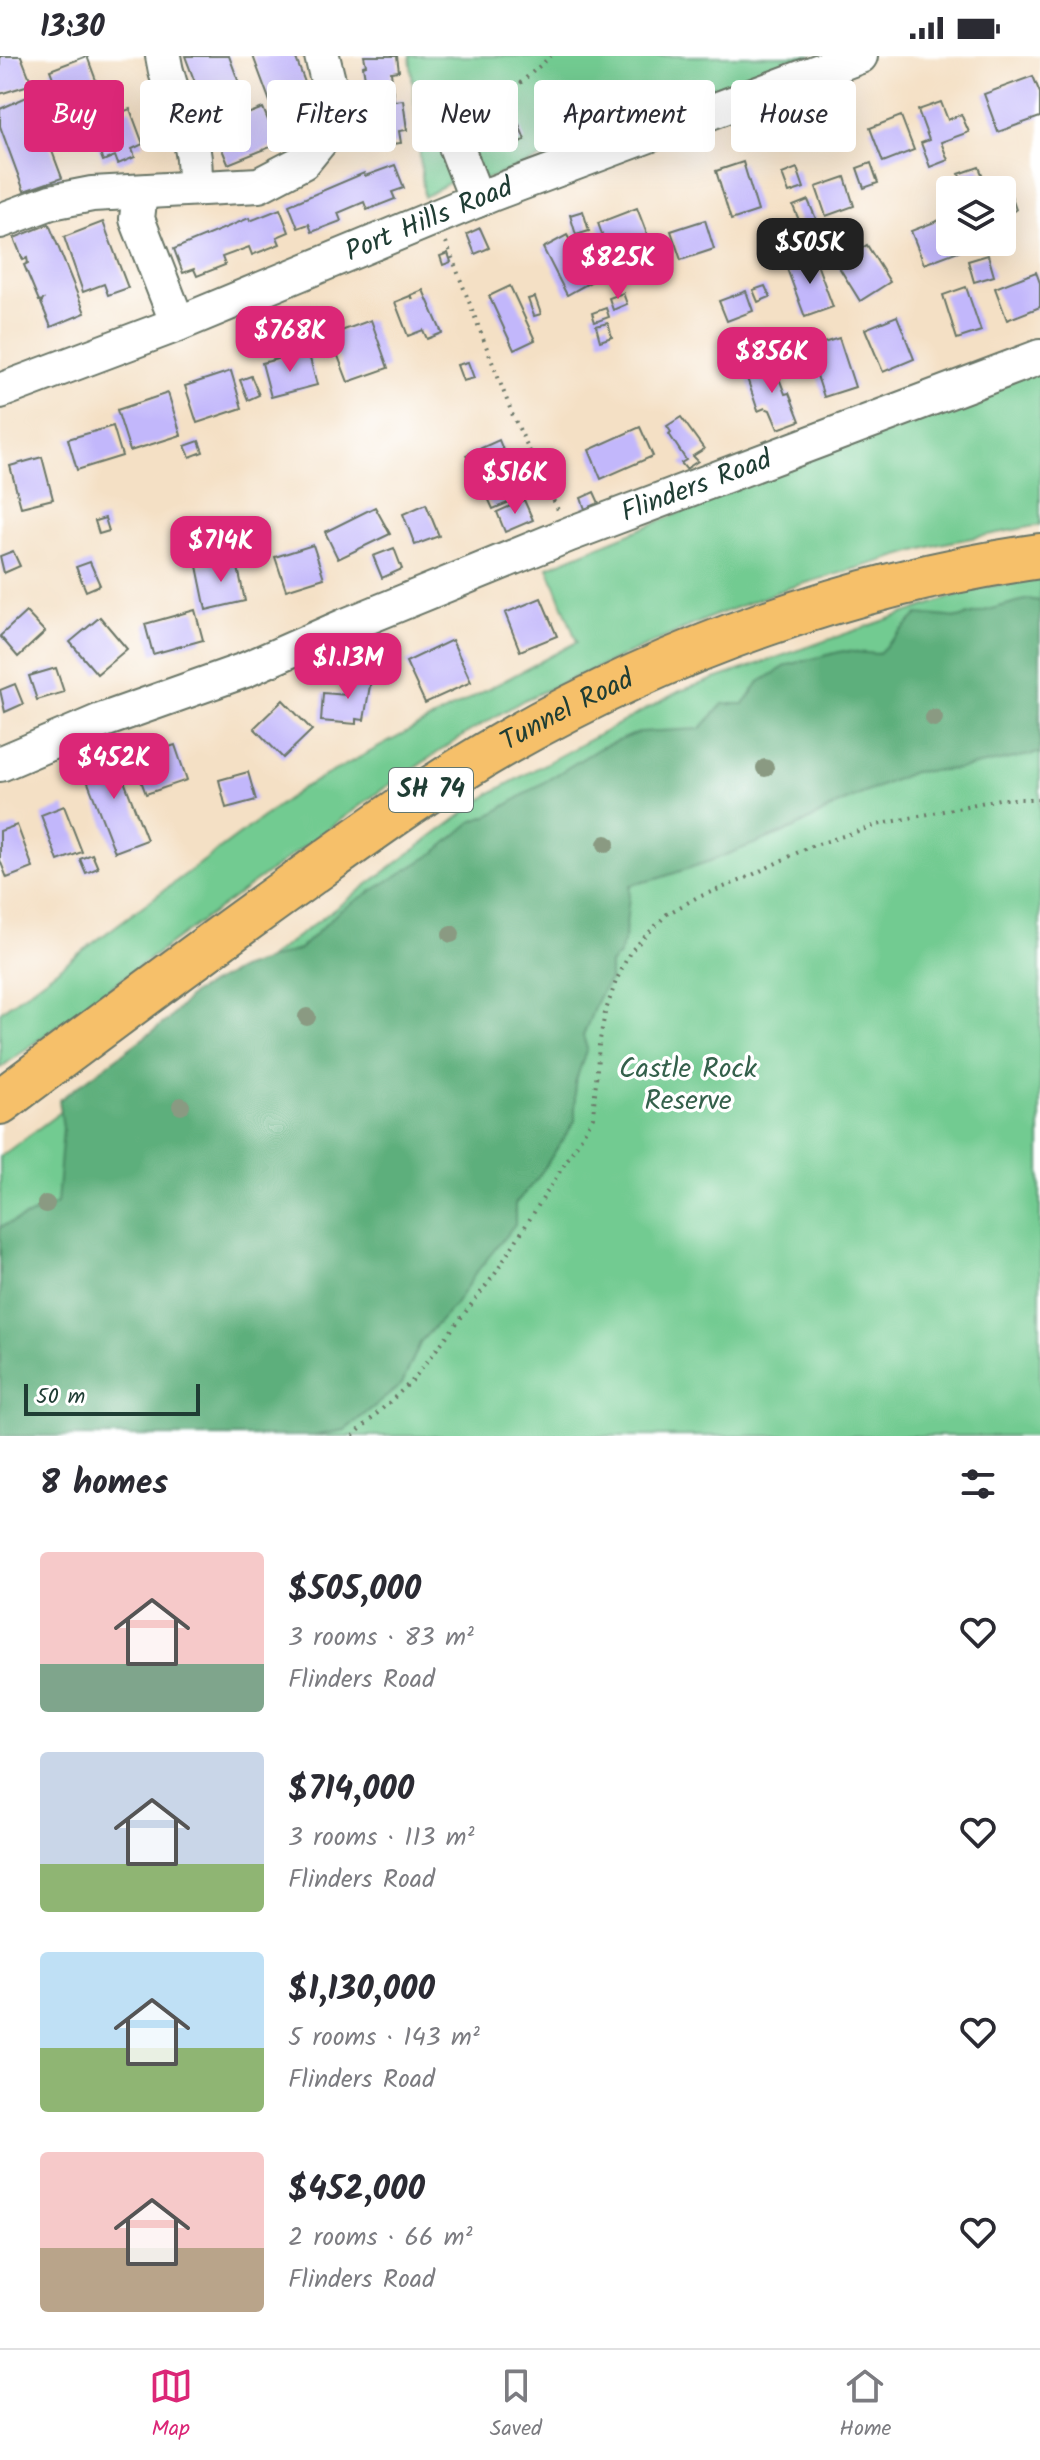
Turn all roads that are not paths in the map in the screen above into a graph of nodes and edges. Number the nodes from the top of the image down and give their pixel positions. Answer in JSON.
{"nodes":[{"id":1,"x":163,"y":56,"type":"edge"},
{"id":2,"x":322,"y":56,"type":"edge"},
{"id":3,"x":860,"y":56,"type":"edge"},
{"id":4,"x":458,"y":152,"type":"edge"},
{"id":5,"x":194,"y":188,"type":"junction"},
{"id":6,"x":140,"y":193,"type":"junction"},
{"id":7,"x":477,"y":200,"type":"junction"},
{"id":8,"x":0,"y":219,"type":"edge"},
{"id":9,"x":178,"y":324,"type":"junction"},
{"id":10,"x":1040,"y":357,"type":"edge"},
{"id":11,"x":0,"y":391,"type":"edge"},
{"id":12,"x":1040,"y":556,"type":"edge"},
{"id":13,"x":0,"y":764,"type":"edge"},
{"id":14,"x":0,"y":1102,"type":"edge"}],
"edges":[{"from":1,"to":5,"type":"street"},
{"from":2,"to":5,"type":"street"},
{"from":3,"to":7,"type":"street","name":"Port Hills Road"},
{"from":4,"to":7,"type":"street"},
{"from":5,"to":6,"type":"street"},
{"from":6,"to":8,"type":"street"},
{"from":6,"to":9,"type":"street"},
{"from":7,"to":9,"type":"street","name":"Port Hills Road"},
{"from":9,"to":11,"type":"street","name":"Port Hills Road"},
{"from":10,"to":13,"type":"street","name":"Flinders Road"},
{"from":12,"to":14,"type":"highway","name":"Tunnel Road","number":"SH 74"}]}
